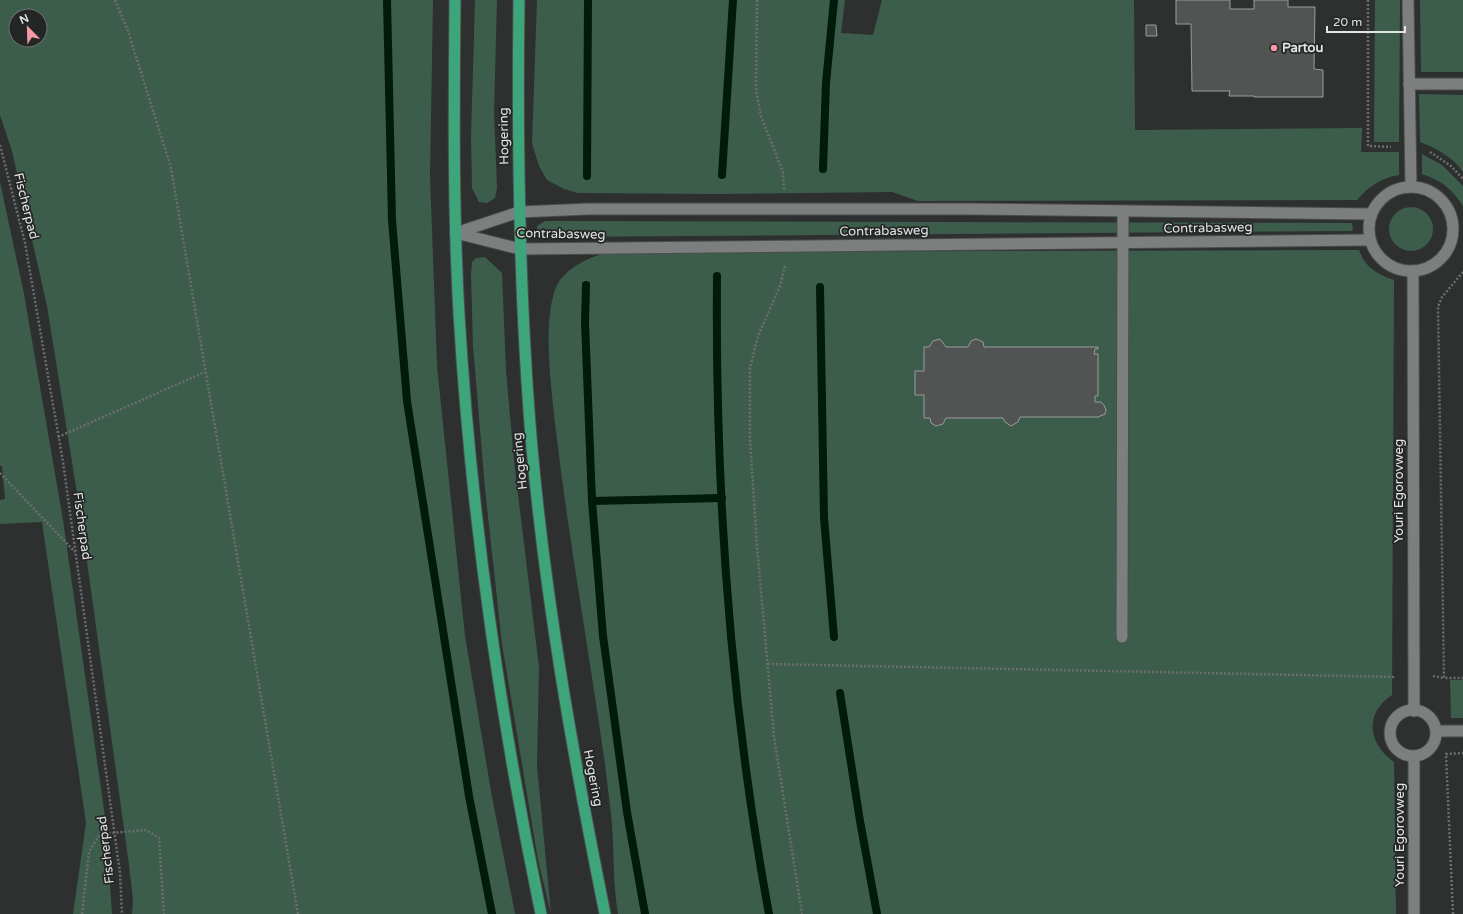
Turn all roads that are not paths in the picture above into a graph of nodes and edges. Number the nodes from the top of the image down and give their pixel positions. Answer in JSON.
{"nodes":[{"id":1,"x":455,"y":0,"type":"edge"},
{"id":2,"x":519,"y":0,"type":"edge"},
{"id":3,"x":1408,"y":0,"type":"edge"},
{"id":4,"x":1409,"y":84,"type":"junction"},
{"id":5,"x":1463,"y":84,"type":"edge"},
{"id":6,"x":1411,"y":187,"type":"junction"},
{"id":7,"x":1123,"y":211,"type":"junction"},
{"id":8,"x":519,"y":212,"type":"junction"},
{"id":9,"x":1371,"y":214,"type":"junction"},
{"id":10,"x":1458,"y":230,"type":"edge"},
{"id":11,"x":456,"y":233,"type":"junction"},
{"id":12,"x":1370,"y":240,"type":"junction"},
{"id":13,"x":1123,"y":243,"type":"junction"},
{"id":14,"x":520,"y":249,"type":"junction"},
{"id":15,"x":1413,"y":271,"type":"junction"},
{"id":16,"x":1122,"y":637,"type":"dead end"},
{"id":17,"x":1414,"y":710,"type":"junction"},
{"id":18,"x":1436,"y":731,"type":"junction"},
{"id":19,"x":1463,"y":731,"type":"edge"},
{"id":20,"x":1414,"y":756,"type":"junction"},
{"id":21,"x":541,"y":914,"type":"edge"},
{"id":22,"x":605,"y":914,"type":"edge"},
{"id":23,"x":1414,"y":914,"type":"edge"}],
"edges":[{"from":1,"to":11,"type":"highway"},
{"from":2,"to":8,"type":"highway","name":"Hogering"},
{"from":3,"to":4,"type":"street"},
{"from":4,"to":5,"type":"street"},
{"from":4,"to":6,"type":"street"},
{"from":6,"to":9,"type":"street"},
{"from":6,"to":10,"type":"street"},
{"from":7,"to":8,"type":"street","name":"Contrabasweg"},
{"from":7,"to":9,"type":"street","name":"Contrabasweg"},
{"from":7,"to":13,"type":"street"},
{"from":8,"to":11,"type":"street","name":"Contrabasweg"},
{"from":8,"to":14,"type":"highway","name":"Hogering"},
{"from":9,"to":12,"type":"street"},
{"from":10,"to":15,"type":"street"},
{"from":11,"to":14,"type":"street","name":"Contrabasweg"},
{"from":11,"to":21,"type":"highway"},
{"from":12,"to":13,"type":"street","name":"Contrabasweg"},
{"from":12,"to":15,"type":"street"},
{"from":13,"to":14,"type":"street","name":"Contrabasweg"},
{"from":13,"to":16,"type":"street"},
{"from":14,"to":22,"type":"highway","name":"Hogering"},
{"from":15,"to":17,"type":"street","name":"Youri Egorovweg"},
{"from":17,"to":18,"type":"street"},
{"from":17,"to":20,"type":"street"},
{"from":18,"to":19,"type":"street"},
{"from":18,"to":20,"type":"street"},
{"from":20,"to":23,"type":"street","name":"Youri Egorovweg"}]}
